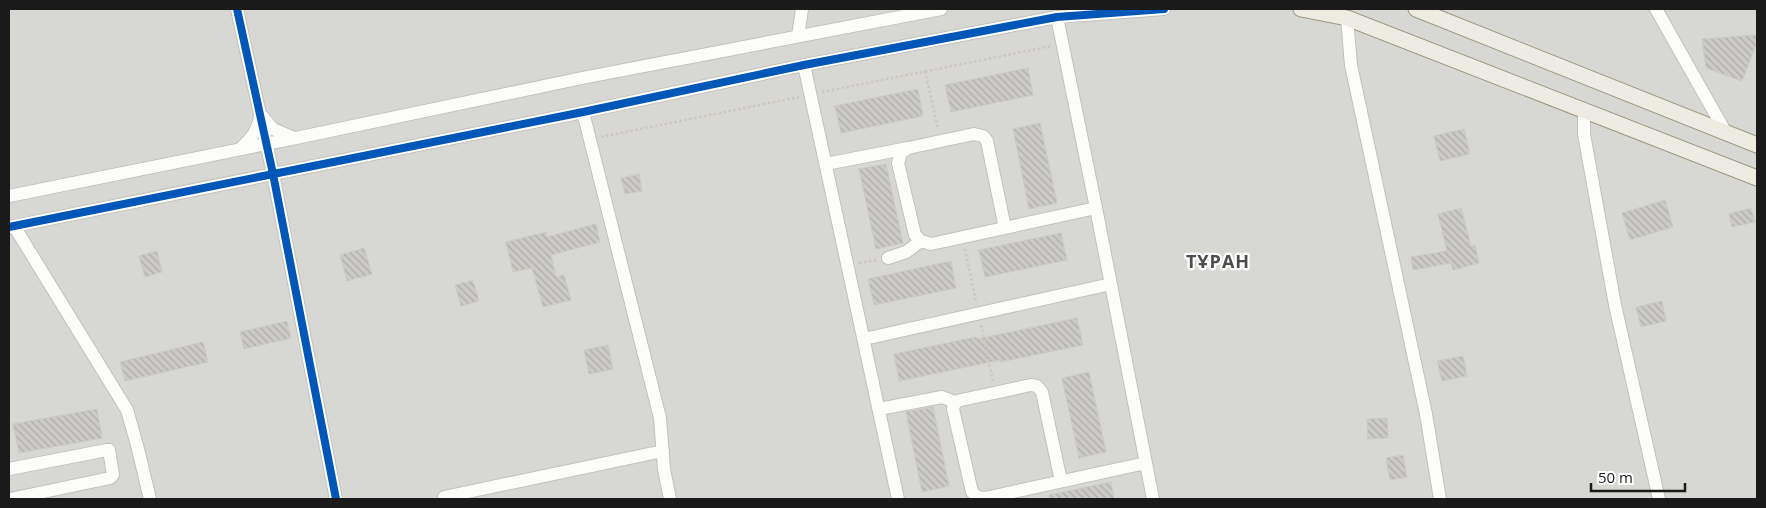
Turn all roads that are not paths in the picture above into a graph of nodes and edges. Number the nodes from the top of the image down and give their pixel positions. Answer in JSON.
{"nodes":[{"id":1,"x":237,"y":9,"type":"edge"},
{"id":2,"x":802,"y":9,"type":"edge"},
{"id":3,"x":941,"y":9,"type":"edge"},
{"id":4,"x":1164,"y":9,"type":"edge"},
{"id":5,"x":1301,"y":9,"type":"edge"},
{"id":6,"x":1416,"y":9,"type":"edge"},
{"id":7,"x":1656,"y":9,"type":"edge"},
{"id":8,"x":1057,"y":17,"type":"junction"},
{"id":9,"x":1347,"y":18,"type":"junction"},
{"id":10,"x":798,"y":36,"type":"junction"},
{"id":11,"x":804,"y":65,"type":"junction"},
{"id":12,"x":1584,"y":109,"type":"junction"},
{"id":13,"x":584,"y":112,"type":"junction"},
{"id":14,"x":260,"y":114,"type":"junction"},
{"id":15,"x":1726,"y":133,"type":"junction"},
{"id":16,"x":296,"y":138,"type":"junction"},
{"id":17,"x":267,"y":144,"type":"junction"},
{"id":18,"x":1757,"y":145,"type":"edge"},
{"id":19,"x":908,"y":148,"type":"junction"},
{"id":20,"x":239,"y":150,"type":"junction"},
{"id":21,"x":826,"y":164,"type":"junction"},
{"id":22,"x":273,"y":174,"type":"junction"},
{"id":23,"x":1757,"y":178,"type":"edge"},
{"id":24,"x":9,"y":196,"type":"edge"},
{"id":25,"x":1096,"y":208,"type":"junction"},
{"id":26,"x":11,"y":226,"type":"edge"},
{"id":27,"x":1006,"y":228,"type":"junction"},
{"id":28,"x":921,"y":241,"type":"junction"},
{"id":29,"x":888,"y":258,"type":"road end"},
{"id":30,"x":1111,"y":284,"type":"junction"},
{"id":31,"x":864,"y":340,"type":"junction"},
{"id":32,"x":955,"y":402,"type":"junction"},
{"id":33,"x":878,"y":409,"type":"junction"},
{"id":34,"x":663,"y":451,"type":"junction"},
{"id":35,"x":1146,"y":463,"type":"junction"},
{"id":36,"x":9,"y":469,"type":"edge"},
{"id":37,"x":1062,"y":481,"type":"junction"},
{"id":38,"x":444,"y":497,"type":"dead end"},
{"id":39,"x":10,"y":499,"type":"edge"},
{"id":40,"x":150,"y":499,"type":"edge"},
{"id":41,"x":336,"y":499,"type":"edge"},
{"id":42,"x":670,"y":499,"type":"edge"},
{"id":43,"x":898,"y":499,"type":"edge"},
{"id":44,"x":1152,"y":499,"type":"edge"},
{"id":45,"x":1440,"y":499,"type":"edge"},
{"id":46,"x":1659,"y":499,"type":"edge"}],
"edges":[{"from":1,"to":14,"type":"street"},
{"from":2,"to":10,"type":"street"},
{"from":3,"to":10,"type":"street"},
{"from":4,"to":8,"type":"street"},
{"from":5,"to":9,"type":"main road"},
{"from":6,"to":15,"type":"main road"},
{"from":7,"to":15,"type":"street"},
{"from":8,"to":11,"type":"street"},
{"from":8,"to":25,"type":"street"},
{"from":9,"to":12,"type":"main road"},
{"from":9,"to":45,"type":"street"},
{"from":10,"to":16,"type":"street"},
{"from":11,"to":13,"type":"street"},
{"from":11,"to":21,"type":"street"},
{"from":12,"to":23,"type":"main road"},
{"from":12,"to":46,"type":"street"},
{"from":13,"to":22,"type":"street"},
{"from":13,"to":34,"type":"street"},
{"from":14,"to":16,"type":"street"},
{"from":14,"to":17,"type":"street"},
{"from":14,"to":20,"type":"street"},
{"from":15,"to":18,"type":"main road"},
{"from":16,"to":17,"type":"street"},
{"from":17,"to":20,"type":"street"},
{"from":17,"to":22,"type":"street"},
{"from":19,"to":21,"type":"street"},
{"from":19,"to":27,"type":"street"},
{"from":19,"to":28,"type":"street"},
{"from":20,"to":24,"type":"street"},
{"from":21,"to":31,"type":"street"},
{"from":22,"to":26,"type":"street"},
{"from":22,"to":41,"type":"street"},
{"from":25,"to":27,"type":"street"},
{"from":25,"to":30,"type":"street"},
{"from":26,"to":40,"type":"street"},
{"from":27,"to":28,"type":"street"},
{"from":28,"to":29,"type":"street"},
{"from":30,"to":31,"type":"street"},
{"from":30,"to":35,"type":"street"},
{"from":31,"to":33,"type":"street"},
{"from":32,"to":33,"type":"street"},
{"from":32,"to":37,"type":"street"},
{"from":32,"to":37,"type":"street"},
{"from":33,"to":43,"type":"street"},
{"from":34,"to":38,"type":"street"},
{"from":34,"to":42,"type":"street"},
{"from":35,"to":37,"type":"street"},
{"from":35,"to":44,"type":"street"},
{"from":36,"to":39,"type":"street"}]}
